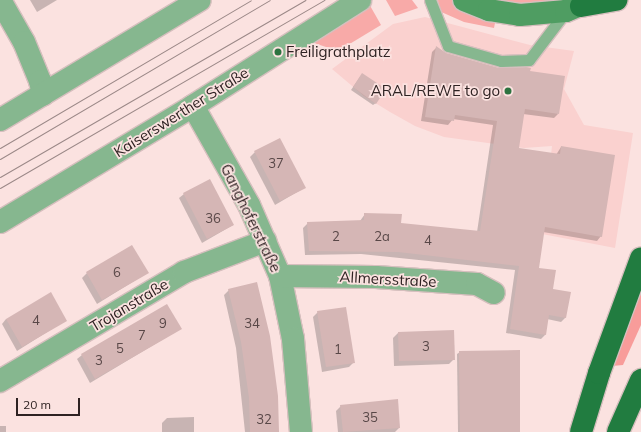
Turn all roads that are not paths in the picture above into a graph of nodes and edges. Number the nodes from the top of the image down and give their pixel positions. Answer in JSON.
{"nodes":[{"id":1,"x":0,"y":0,"type":"edge"},
{"id":2,"x":200,"y":0,"type":"edge"},
{"id":3,"x":360,"y":0,"type":"edge"},
{"id":4,"x":430,"y":0,"type":"edge"},
{"id":5,"x":464,"y":0,"type":"edge"},
{"id":6,"x":616,"y":0,"type":"edge"},
{"id":7,"x":580,"y":6,"type":"edge"},
{"id":8,"x":43,"y":95,"type":"junction"},
{"id":9,"x":193,"y":106,"type":"junction"},
{"id":10,"x":0,"y":120,"type":"edge"},
{"id":11,"x":0,"y":222,"type":"edge"},
{"id":12,"x":265,"y":241,"type":"junction"},
{"id":13,"x":641,"y":258,"type":"edge"},
{"id":14,"x":280,"y":276,"type":"junction"},
{"id":15,"x":494,"y":292,"type":"dead end"},
{"id":16,"x":641,"y":380,"type":"edge"},
{"id":17,"x":0,"y":381,"type":"edge"},
{"id":18,"x":301,"y":432,"type":"edge"},
{"id":19,"x":582,"y":432,"type":"edge"},
{"id":20,"x":618,"y":432,"type":"edge"}],
"edges":[{"from":1,"to":8,"type":"street"},
{"from":2,"to":8,"type":"street"},
{"from":3,"to":9,"type":"street","name":"Kaiserswerther Straße"},
{"from":4,"to":7,"type":"lane"},
{"from":5,"to":7,"type":"main road"},
{"from":6,"to":7,"type":"highway"},
{"from":8,"to":10,"type":"street"},
{"from":9,"to":11,"type":"street","name":"Kaiserswerther Straße"},
{"from":9,"to":12,"type":"street","name":"Ganghoferstraße"},
{"from":12,"to":14,"type":"street","name":"Ganghoferstraße"},
{"from":12,"to":17,"type":"street","name":"Trojanstraße"},
{"from":13,"to":19,"type":"highway"},
{"from":14,"to":15,"type":"street","name":"Allmersstraße"},
{"from":14,"to":18,"type":"street","name":"Ganghoferstraße"},
{"from":16,"to":20,"type":"highway"}]}
